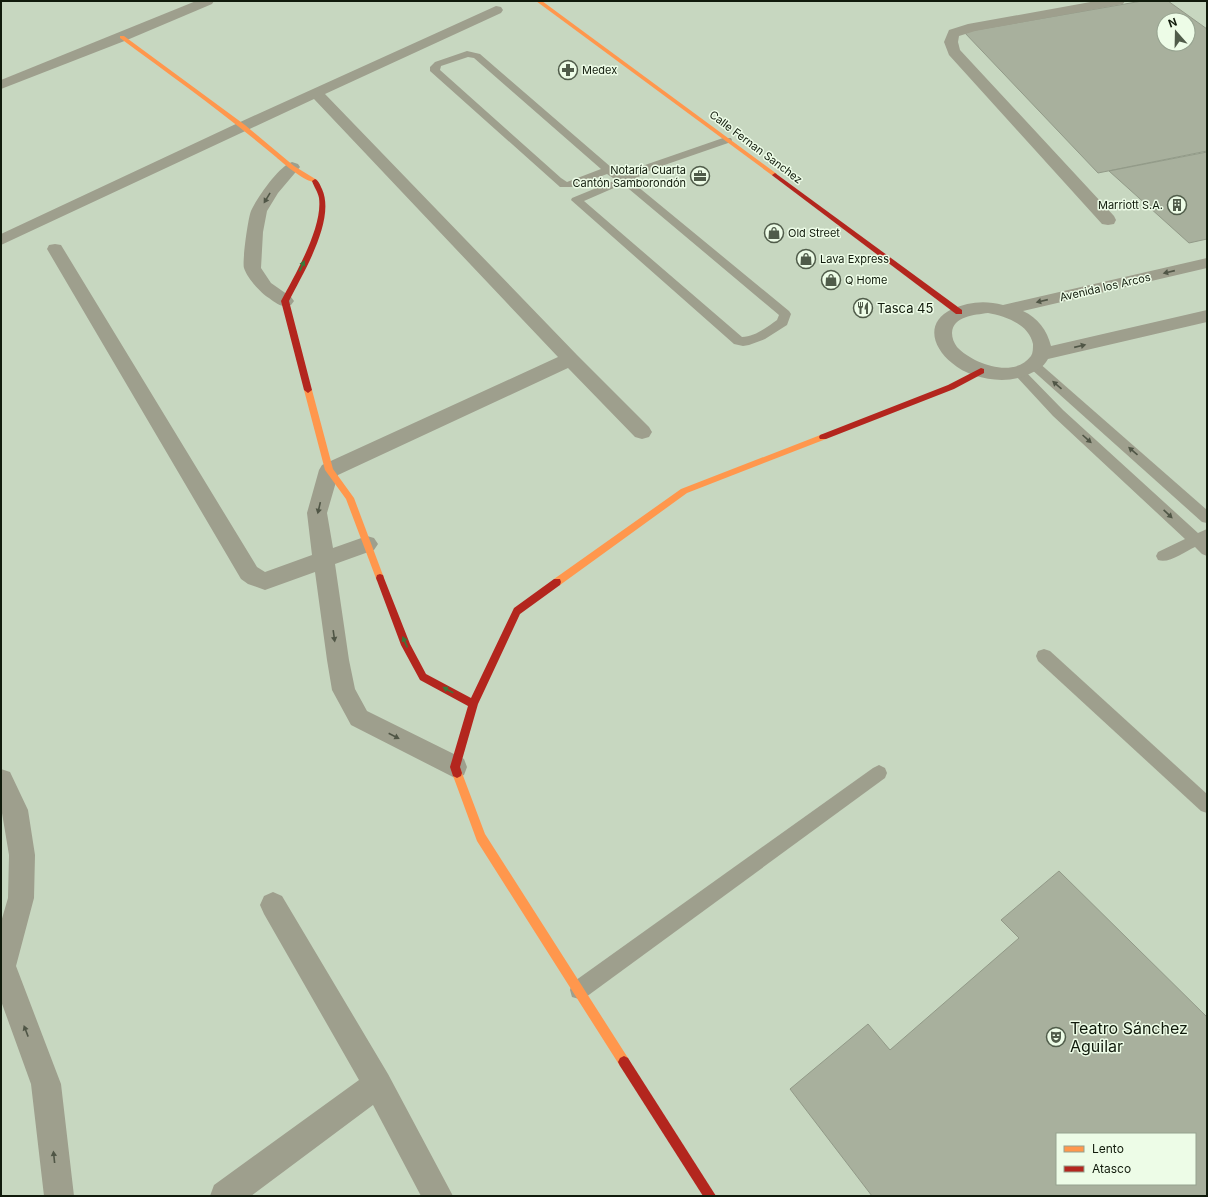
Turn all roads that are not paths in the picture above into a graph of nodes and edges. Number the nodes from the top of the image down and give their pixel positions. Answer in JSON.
{"nodes":[{"id":1,"x":207,"y":1,"type":"edge"},
{"id":2,"x":539,"y":1,"type":"edge"},
{"id":3,"x":1118,"y":1,"type":"edge"},
{"id":4,"x":496,"y":10,"type":"dead end"},
{"id":5,"x":122,"y":37,"type":"junction"},
{"id":6,"x":1,"y":85,"type":"edge"},
{"id":7,"x":316,"y":93,"type":"junction"},
{"id":8,"x":243,"y":126,"type":"junction"},
{"id":9,"x":727,"y":140,"type":"junction"},
{"id":10,"x":292,"y":167,"type":"junction"},
{"id":11,"x":608,"y":170,"type":"junction"},
{"id":12,"x":624,"y":180,"type":"junction"},
{"id":13,"x":1108,"y":220,"type":"dead end"},
{"id":14,"x":1,"y":240,"type":"edge"},
{"id":15,"x":55,"y":249,"type":"dead end"},
{"id":16,"x":1207,"y":263,"type":"edge"},
{"id":17,"x":285,"y":301,"type":"junction"},
{"id":18,"x":1004,"y":310,"type":"junction"},
{"id":19,"x":959,"y":312,"type":"junction"},
{"id":20,"x":1207,"y":316,"type":"edge"},
{"id":21,"x":570,"y":359,"type":"junction"},
{"id":22,"x":1032,"y":364,"type":"junction"},
{"id":23,"x":980,"y":371,"type":"junction"},
{"id":24,"x":642,"y":432,"type":"dead end"},
{"id":25,"x":329,"y":470,"type":"junction"},
{"id":26,"x":1162,"y":477,"type":"junction"},
{"id":27,"x":1141,"y":488,"type":"junction"},
{"id":28,"x":1207,"y":518,"type":"edge"},
{"id":29,"x":1202,"y":537,"type":"edge"},
{"id":30,"x":367,"y":544,"type":"junction"},
{"id":31,"x":1207,"y":550,"type":"edge"},
{"id":32,"x":1163,"y":556,"type":"dead end"},
{"id":33,"x":323,"y":559,"type":"junction"},
{"id":34,"x":1044,"y":656,"type":"dead end"},
{"id":35,"x":473,"y":704,"type":"junction"},
{"id":36,"x":455,"y":767,"type":"junction"},
{"id":37,"x":879,"y":773,"type":"dead end"},
{"id":38,"x":1,"y":780,"type":"edge"},
{"id":39,"x":1207,"y":805,"type":"edge"},
{"id":40,"x":273,"y":906,"type":"dead end"},
{"id":41,"x":2,"y":966,"type":"edge"},
{"id":42,"x":579,"y":990,"type":"junction"},
{"id":43,"x":378,"y":1084,"type":"junction"},
{"id":44,"x":59,"y":1196,"type":"edge"},
{"id":45,"x":225,"y":1196,"type":"edge"},
{"id":46,"x":438,"y":1196,"type":"edge"},
{"id":47,"x":710,"y":1196,"type":"edge"}],
"edges":[{"from":1,"to":5,"type":"street"},
{"from":2,"to":9,"type":"street","name":"Calle Fernan Sanchez"},
{"from":3,"to":13,"type":"street"},
{"from":4,"to":7,"type":"street"},
{"from":5,"to":6,"type":"street"},
{"from":5,"to":8,"type":"street"},
{"from":7,"to":8,"type":"street"},
{"from":7,"to":21,"type":"street"},
{"from":8,"to":10,"type":"street"},
{"from":8,"to":14,"type":"street"},
{"from":9,"to":12,"type":"lane"},
{"from":9,"to":19,"type":"street","name":"Calle Fernan Sanchez"},
{"from":17,"to":10,"type":"street","one_way":true},
{"from":10,"to":17,"type":"street","one_way":true},
{"from":11,"to":11,"type":"lane"},
{"from":11,"to":12,"type":"lane"},
{"from":12,"to":12,"type":"lane"},
{"from":15,"to":33,"type":"street"},
{"from":16,"to":18,"type":"street","name":"Avenida los Arcos","one_way":true},
{"from":17,"to":25,"type":"street"},
{"from":18,"to":19,"type":"street"},
{"from":18,"to":22,"type":"street"},
{"from":19,"to":23,"type":"street"},
{"from":22,"to":20,"type":"street","one_way":true},
{"from":21,"to":24,"type":"street"},
{"from":21,"to":25,"type":"street"},
{"from":22,"to":23,"type":"street"},
{"from":26,"to":22,"type":"lane","one_way":true},
{"from":22,"to":27,"type":"lane","one_way":true},
{"from":23,"to":35,"type":"street"},
{"from":25,"to":30,"type":"street"},
{"from":25,"to":33,"type":"street","one_way":true},
{"from":26,"to":27,"type":"lane"},
{"from":26,"to":28,"type":"lane"},
{"from":27,"to":29,"type":"lane","one_way":true},
{"from":29,"to":31,"type":"lane"},
{"from":29,"to":32,"type":"lane"},
{"from":30,"to":33,"type":"street"},
{"from":35,"to":30,"type":"street","one_way":true},
{"from":33,"to":36,"type":"street","one_way":true},
{"from":34,"to":39,"type":"lane"},
{"from":35,"to":36,"type":"street"},
{"from":36,"to":42,"type":"street"},
{"from":37,"to":42,"type":"lane"},
{"from":38,"to":41,"type":"street"},
{"from":40,"to":43,"type":"street"},
{"from":44,"to":41,"type":"street","one_way":true},
{"from":42,"to":47,"type":"street"},
{"from":43,"to":45,"type":"street"},
{"from":43,"to":46,"type":"street"}]}
